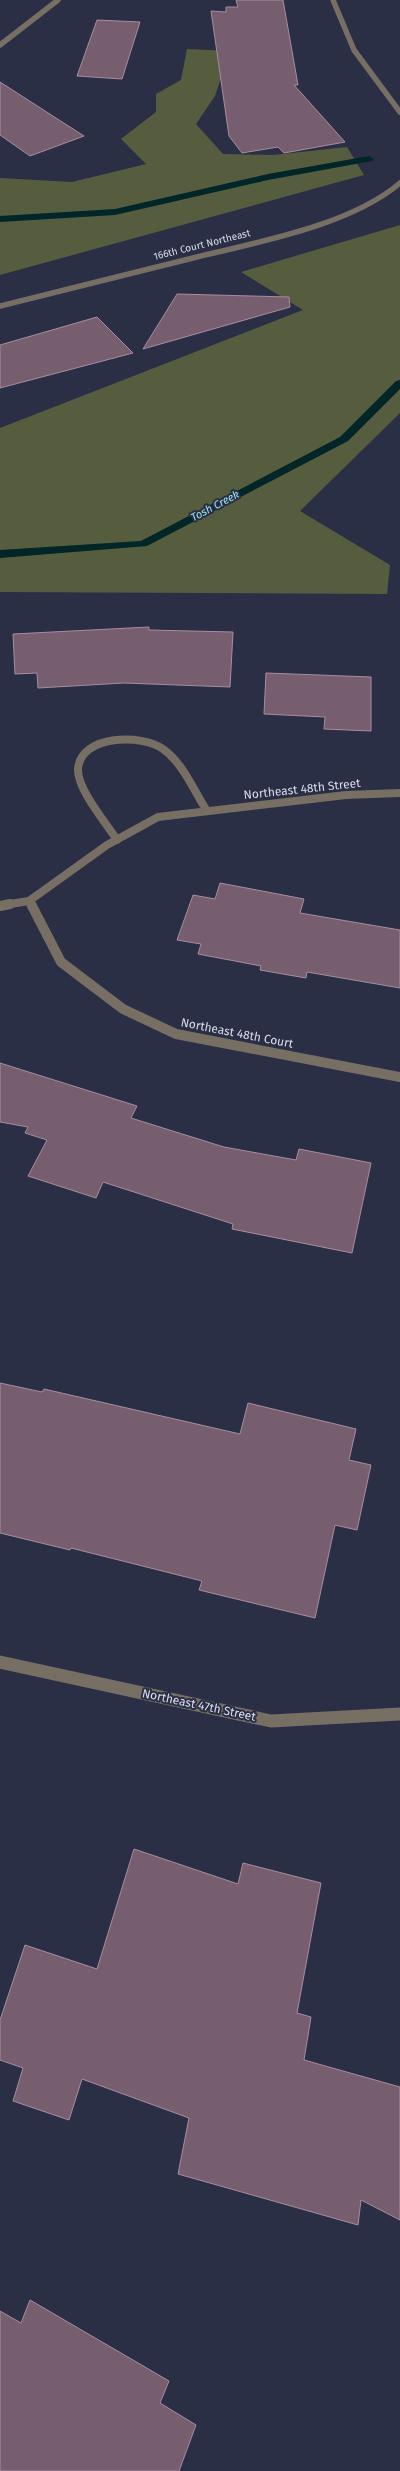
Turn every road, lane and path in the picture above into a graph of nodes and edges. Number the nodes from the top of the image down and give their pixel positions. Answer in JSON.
{"nodes":[{"id":1,"x":58,"y":0,"type":"edge"},
{"id":2,"x":333,"y":0,"type":"edge"},
{"id":3,"x":0,"y":45,"type":"edge"},
{"id":4,"x":400,"y":112,"type":"edge"},
{"id":5,"x":400,"y":183,"type":"edge"},
{"id":6,"x":0,"y":306,"type":"edge"},
{"id":7,"x":400,"y":793,"type":"edge"},
{"id":8,"x":208,"y":812,"type":"junction"},
{"id":9,"x":117,"y":840,"type":"junction"},
{"id":10,"x":29,"y":901,"type":"junction"},
{"id":11,"x":0,"y":906,"type":"edge"},
{"id":12,"x":400,"y":1077,"type":"edge"},
{"id":13,"x":0,"y":1662,"type":"edge"},
{"id":14,"x":400,"y":1714,"type":"edge"}],
"edges":[{"from":1,"to":3,"type":"street"},
{"from":2,"to":4,"type":"street"},
{"from":5,"to":6,"type":"street","name":"166th Court Northeast"},
{"from":7,"to":8,"type":"street","name":"Northeast 48th Street"},
{"from":8,"to":9,"type":"street","name":"Northeast 48th Street"},
{"from":8,"to":9,"type":"street"},
{"from":9,"to":10,"type":"street","name":"Northeast 48th Street"},
{"from":10,"to":11,"type":"street","name":"Northeast 48th Street"},
{"from":10,"to":12,"type":"street","name":"Northeast 48th Court"},
{"from":13,"to":14,"type":"street","name":"Northeast 47th Street"}]}
